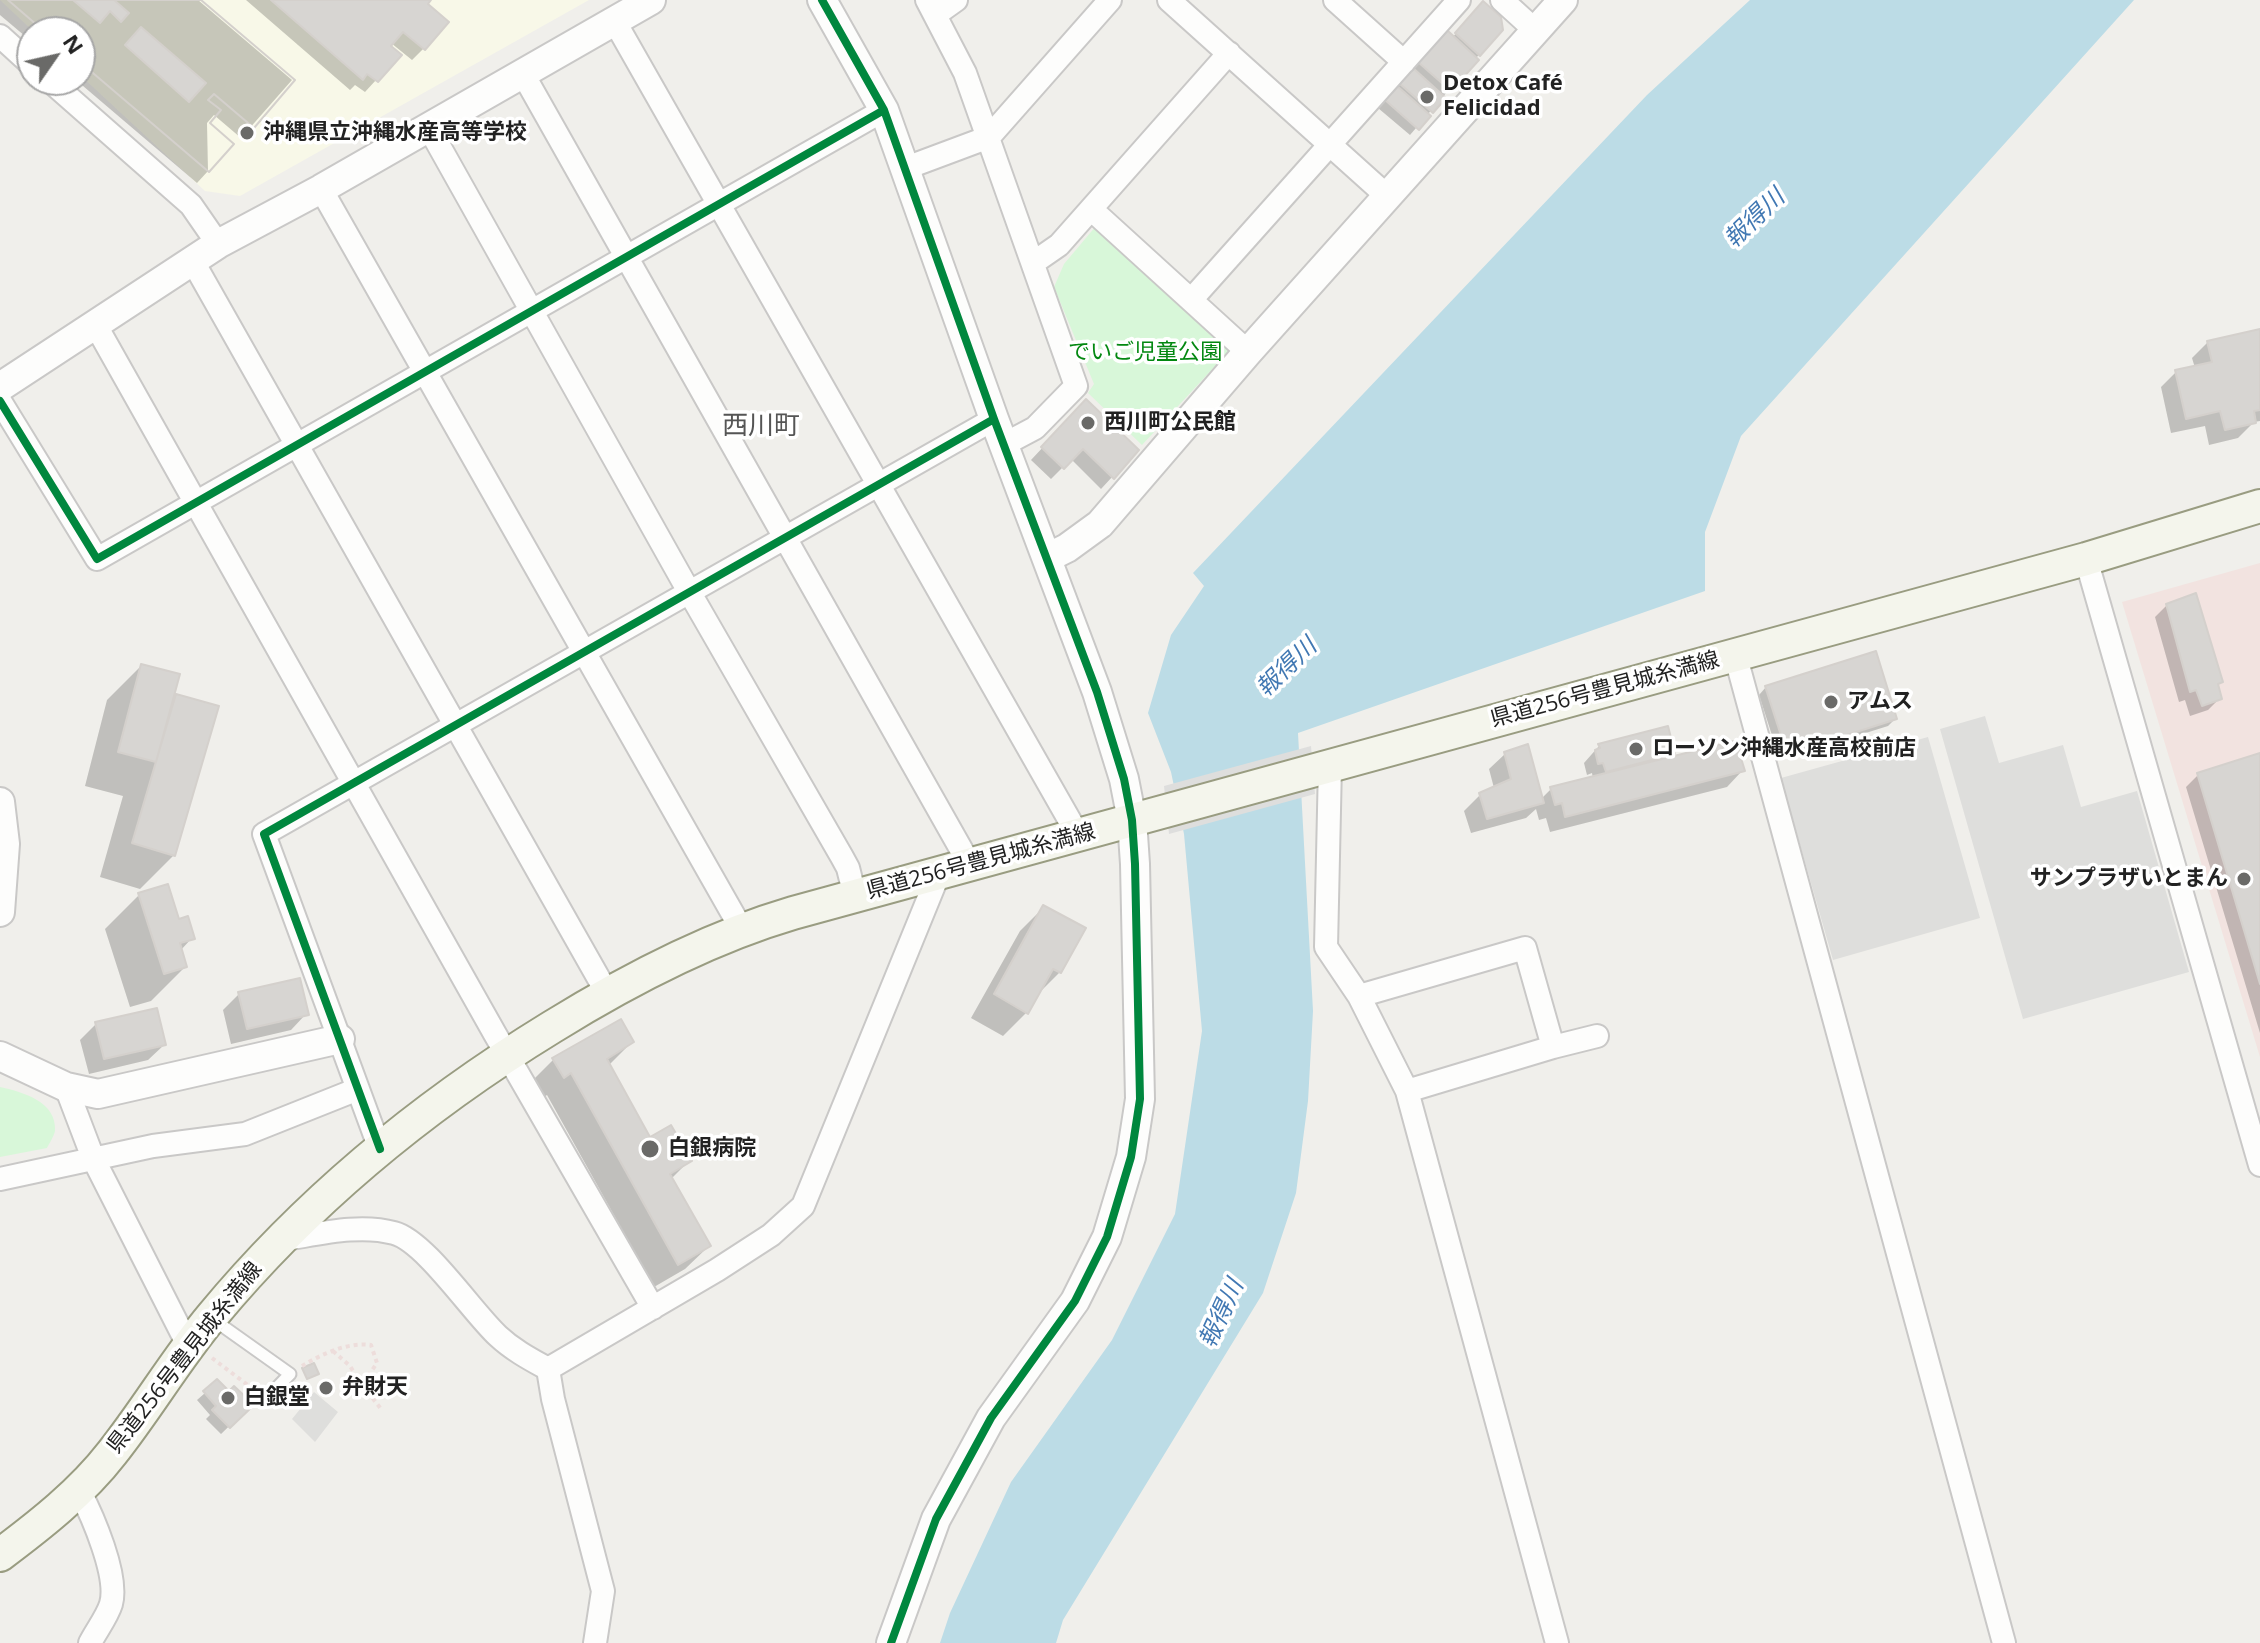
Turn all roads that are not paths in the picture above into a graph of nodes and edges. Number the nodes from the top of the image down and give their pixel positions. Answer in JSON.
{"nodes":[{"id":1,"x":651,"y":0,"type":"edge"},
{"id":2,"x":822,"y":0,"type":"edge"},
{"id":3,"x":956,"y":0,"type":"edge"},
{"id":4,"x":1110,"y":0,"type":"edge"},
{"id":5,"x":1169,"y":0,"type":"edge"},
{"id":6,"x":1335,"y":0,"type":"edge"},
{"id":7,"x":1459,"y":0,"type":"edge"},
{"id":8,"x":1502,"y":0,"type":"edge"},
{"id":9,"x":1563,"y":0,"type":"edge"},
{"id":10,"x":931,"y":8,"type":"edge"},
{"id":11,"x":615,"y":22,"type":"junction"},
{"id":12,"x":1536,"y":31,"type":"junction"},
{"id":13,"x":0,"y":36,"type":"edge"},
{"id":14,"x":16,"y":50,"type":"edge"},
{"id":15,"x":1229,"y":53,"type":"junction"},
{"id":16,"x":1404,"y":62,"type":"junction"},
{"id":17,"x":523,"y":74,"type":"junction"},
{"id":18,"x":67,"y":96,"type":"edge"},
{"id":19,"x":884,"y":110,"type":"junction"},
{"id":20,"x":429,"y":128,"type":"junction"},
{"id":21,"x":989,"y":137,"type":"junction"},
{"id":22,"x":1330,"y":145,"type":"junction"},
{"id":23,"x":906,"y":168,"type":"junction"},
{"id":24,"x":321,"y":189,"type":"junction"},
{"id":25,"x":1387,"y":196,"type":"junction"},
{"id":26,"x":720,"y":204,"type":"junction"},
{"id":27,"x":1092,"y":210,"type":"junction"},
{"id":28,"x":218,"y":244,"type":"junction"},
{"id":29,"x":626,"y":257,"type":"junction"},
{"id":30,"x":192,"y":260,"type":"junction"},
{"id":31,"x":1033,"y":263,"type":"junction"},
{"id":32,"x":1191,"y":300,"type":"junction"},
{"id":33,"x":532,"y":310,"type":"junction"},
{"id":34,"x":95,"y":324,"type":"junction"},
{"id":35,"x":1248,"y":352,"type":"junction"},
{"id":36,"x":425,"y":372,"type":"junction"},
{"id":37,"x":0,"y":387,"type":"edge"},
{"id":38,"x":0,"y":401,"type":"edge"},
{"id":39,"x":998,"y":432,"type":"junction"},
{"id":40,"x":297,"y":445,"type":"junction"},
{"id":41,"x":878,"y":484,"type":"junction"},
{"id":42,"x":196,"y":502,"type":"junction"},
{"id":43,"x":2260,"y":506,"type":"edge"},
{"id":44,"x":784,"y":538,"type":"junction"},
{"id":45,"x":1047,"y":558,"type":"junction"},
{"id":46,"x":2086,"y":559,"type":"junction"},
{"id":47,"x":690,"y":592,"type":"junction"},
{"id":48,"x":584,"y":652,"type":"junction"},
{"id":49,"x":1735,"y":654,"type":"junction"},
{"id":50,"x":456,"y":725,"type":"junction"},
{"id":51,"x":1321,"y":767,"type":"junction"},
{"id":52,"x":354,"y":783,"type":"junction"},
{"id":53,"x":0,"y":802,"type":"edge"},
{"id":54,"x":1132,"y":820,"type":"junction"},
{"id":55,"x":1078,"y":835,"type":"junction"},
{"id":56,"x":970,"y":865,"type":"junction"},
{"id":57,"x":939,"y":873,"type":"junction"},
{"id":58,"x":855,"y":896,"type":"junction"},
{"id":59,"x":0,"y":912,"type":"edge"},
{"id":60,"x":742,"y":930,"type":"junction"},
{"id":61,"x":607,"y":993,"type":"junction"},
{"id":62,"x":1359,"y":996,"type":"junction"},
{"id":63,"x":1597,"y":1036,"type":"dead end"},
{"id":64,"x":340,"y":1039,"type":"junction"},
{"id":65,"x":1553,"y":1047,"type":"junction"},
{"id":66,"x":507,"y":1055,"type":"junction"},
{"id":67,"x":0,"y":1056,"type":"edge"},
{"id":68,"x":66,"y":1087,"type":"junction"},
{"id":69,"x":358,"y":1089,"type":"junction"},
{"id":70,"x":1407,"y":1091,"type":"junction"},
{"id":71,"x":380,"y":1149,"type":"junction"},
{"id":72,"x":93,"y":1158,"type":"junction"},
{"id":73,"x":2260,"y":1165,"type":"edge"},
{"id":74,"x":0,"y":1179,"type":"edge"},
{"id":75,"x":278,"y":1240,"type":"junction"},
{"id":76,"x":653,"y":1308,"type":"junction"},
{"id":77,"x":211,"y":1317,"type":"junction"},
{"id":78,"x":202,"y":1353,"type":"junction"},
{"id":79,"x":548,"y":1369,"type":"junction"},
{"id":80,"x":266,"y":1399,"type":"road end"},
{"id":81,"x":79,"y":1490,"type":"junction"},
{"id":82,"x":0,"y":1555,"type":"edge"},
{"id":83,"x":90,"y":1643,"type":"edge"},
{"id":84,"x":595,"y":1643,"type":"edge"},
{"id":85,"x":891,"y":1643,"type":"edge"},
{"id":86,"x":1557,"y":1643,"type":"edge"},
{"id":87,"x":2004,"y":1643,"type":"edge"}],
"edges":[{"from":1,"to":11,"type":"street"},
{"from":2,"to":19,"type":"street"},
{"from":3,"to":10,"type":"street"},
{"from":4,"to":21,"type":"street"},
{"from":5,"to":15,"type":"street"},
{"from":6,"to":16,"type":"street"},
{"from":7,"to":16,"type":"street"},
{"from":8,"to":12,"type":"street"},
{"from":9,"to":12,"type":"street"},
{"from":10,"to":21,"type":"street"},
{"from":11,"to":17,"type":"street"},
{"from":11,"to":26,"type":"street"},
{"from":12,"to":25,"type":"street"},
{"from":13,"to":14,"type":"street"},
{"from":15,"to":22,"type":"street"},
{"from":15,"to":27,"type":"street"},
{"from":16,"to":22,"type":"street"},
{"from":17,"to":20,"type":"street"},
{"from":17,"to":29,"type":"street"},
{"from":18,"to":28,"type":"street"},
{"from":19,"to":23,"type":"street"},
{"from":19,"to":26,"type":"street"},
{"from":20,"to":24,"type":"street"},
{"from":20,"to":33,"type":"street"},
{"from":21,"to":23,"type":"street"},
{"from":21,"to":31,"type":"street"},
{"from":22,"to":25,"type":"street"},
{"from":22,"to":32,"type":"street"},
{"from":23,"to":39,"type":"street"},
{"from":24,"to":28,"type":"street"},
{"from":24,"to":36,"type":"street"},
{"from":25,"to":35,"type":"street"},
{"from":26,"to":29,"type":"street"},
{"from":26,"to":41,"type":"street"},
{"from":27,"to":31,"type":"street"},
{"from":27,"to":32,"type":"street"},
{"from":28,"to":30,"type":"street"},
{"from":29,"to":33,"type":"street"},
{"from":29,"to":44,"type":"street"},
{"from":30,"to":34,"type":"street"},
{"from":30,"to":40,"type":"street"},
{"from":31,"to":39,"type":"street"},
{"from":32,"to":35,"type":"street"},
{"from":33,"to":36,"type":"street"},
{"from":33,"to":47,"type":"street"},
{"from":34,"to":37,"type":"street"},
{"from":34,"to":42,"type":"street"},
{"from":35,"to":45,"type":"street"},
{"from":36,"to":40,"type":"street"},
{"from":36,"to":48,"type":"street"},
{"from":38,"to":42,"type":"street"},
{"from":39,"to":41,"type":"street"},
{"from":39,"to":45,"type":"street"},
{"from":40,"to":42,"type":"street"},
{"from":40,"to":50,"type":"street"},
{"from":41,"to":44,"type":"street"},
{"from":41,"to":55,"type":"street"},
{"from":42,"to":52,"type":"street"},
{"from":43,"to":46,"type":"main road","name":"県道256号豊見城糸満線"},
{"from":44,"to":47,"type":"street"},
{"from":44,"to":56,"type":"street"},
{"from":45,"to":54,"type":"street"},
{"from":46,"to":49,"type":"main road","name":"県道256号豊見城糸満線"},
{"from":46,"to":73,"type":"street"},
{"from":47,"to":48,"type":"street"},
{"from":47,"to":58,"type":"street"},
{"from":48,"to":50,"type":"street"},
{"from":48,"to":60,"type":"street"},
{"from":49,"to":51,"type":"main road","name":"県道256号豊見城糸満線"},
{"from":49,"to":87,"type":"street"},
{"from":50,"to":52,"type":"street"},
{"from":50,"to":61,"type":"street"},
{"from":51,"to":54,"type":"main road","name":"県道256号豊見城糸満線"},
{"from":51,"to":62,"type":"street"},
{"from":52,"to":64,"type":"street"},
{"from":52,"to":66,"type":"street"},
{"from":53,"to":59,"type":"street"},
{"from":54,"to":55,"type":"main road","name":"県道256号豊見城糸満線"},
{"from":54,"to":85,"type":"street"},
{"from":55,"to":56,"type":"main road","name":"県道256号豊見城糸満線"},
{"from":56,"to":57,"type":"main road","name":"県道256号豊見城糸満線"},
{"from":57,"to":58,"type":"main road","name":"県道256号豊見城糸満線"},
{"from":57,"to":76,"type":"street"},
{"from":58,"to":60,"type":"main road","name":"県道256号豊見城糸満線"},
{"from":60,"to":61,"type":"main road","name":"県道256号豊見城糸満線"},
{"from":61,"to":66,"type":"main road","name":"県道256号豊見城糸満線"},
{"from":62,"to":65,"type":"street"},
{"from":62,"to":70,"type":"street"},
{"from":63,"to":65,"type":"street"},
{"from":64,"to":68,"type":"street"},
{"from":64,"to":69,"type":"street"},
{"from":65,"to":70,"type":"street"},
{"from":66,"to":71,"type":"main road","name":"県道256号豊見城糸満線"},
{"from":66,"to":76,"type":"street"},
{"from":67,"to":68,"type":"street"},
{"from":68,"to":72,"type":"street"},
{"from":69,"to":71,"type":"street"},
{"from":69,"to":72,"type":"street"},
{"from":70,"to":86,"type":"street"},
{"from":71,"to":75,"type":"main road","name":"県道256号豊見城糸満線"},
{"from":72,"to":74,"type":"street"},
{"from":72,"to":78,"type":"street"},
{"from":75,"to":77,"type":"main road","name":"県道256号豊見城糸満線"},
{"from":75,"to":79,"type":"street"},
{"from":76,"to":79,"type":"street"},
{"from":77,"to":78,"type":"main road","name":"県道256号豊見城糸満線"},
{"from":77,"to":80,"type":"lane"},
{"from":78,"to":81,"type":"main road","name":"県道256号豊見城糸満線"},
{"from":79,"to":84,"type":"street"},
{"from":81,"to":82,"type":"main road","name":"県道256号豊見城糸満線"},
{"from":81,"to":83,"type":"street"}]}
